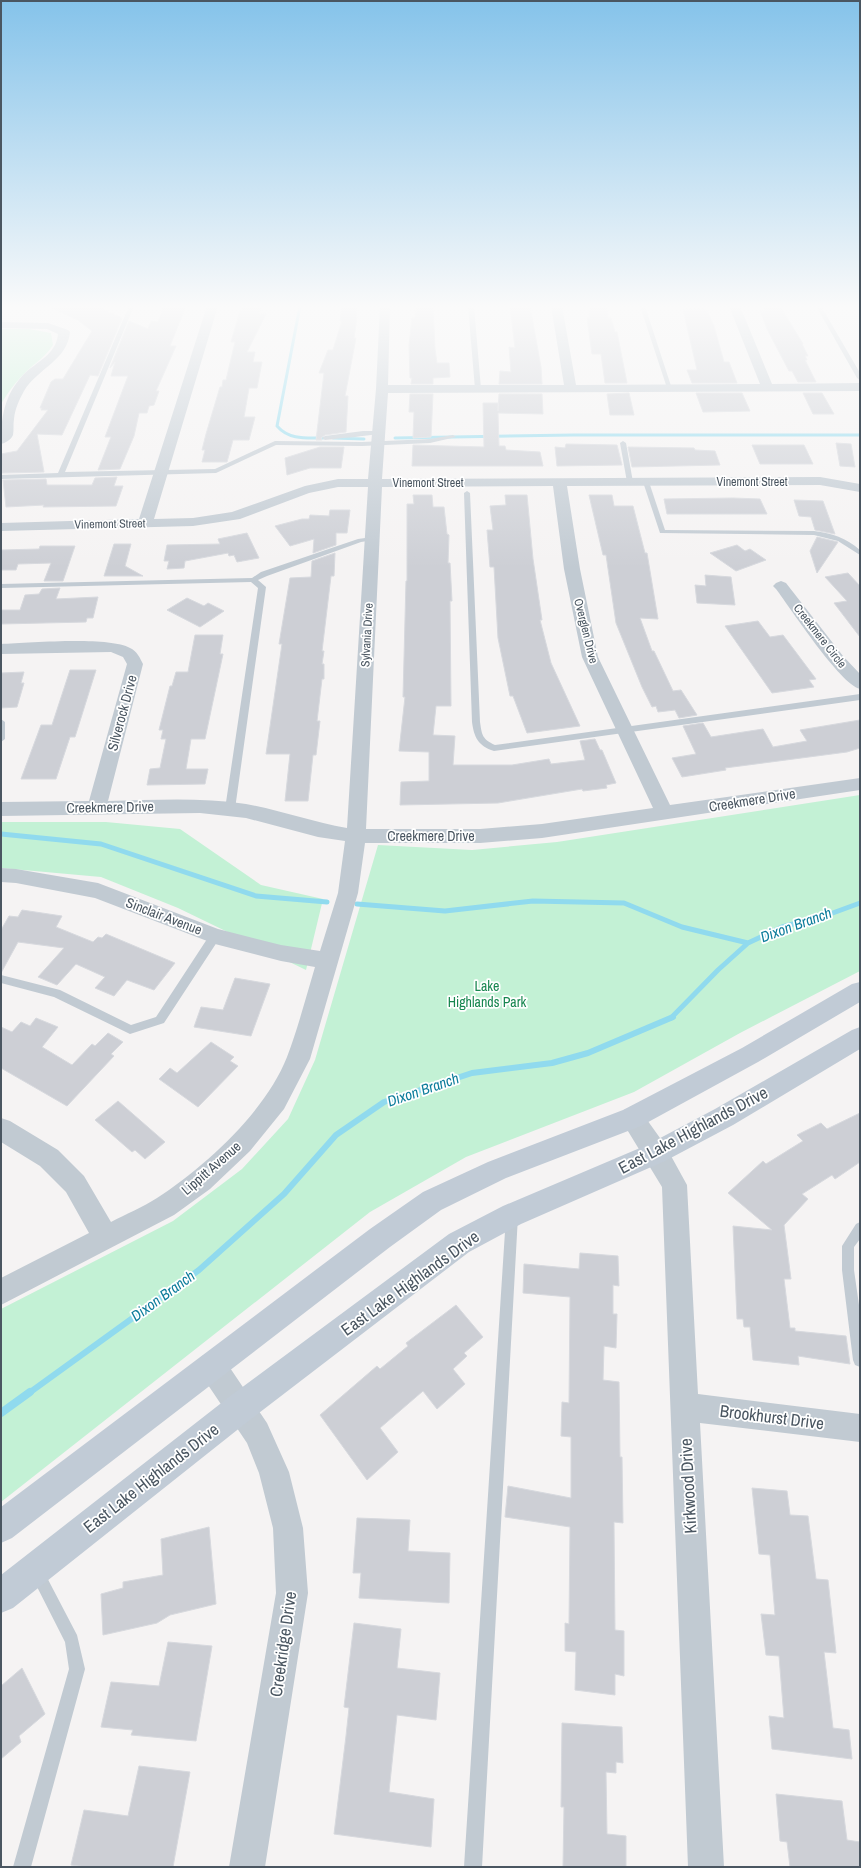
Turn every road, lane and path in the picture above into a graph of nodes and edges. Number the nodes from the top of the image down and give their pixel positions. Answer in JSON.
{"nodes":[{"id":1,"x":18,"y":393,"type":"edge"},
{"id":2,"x":96,"y":393,"type":"edge"},
{"id":3,"x":185,"y":393,"type":"edge"},
{"id":4,"x":382,"y":393,"type":"edge"},
{"id":5,"x":3,"y":426,"type":"edge"},
{"id":6,"x":452,"y":437,"type":"dead end"},
{"id":7,"x":323,"y":438,"type":"dead end"},
{"id":8,"x":379,"y":438,"type":"junction"},
{"id":9,"x":1,"y":440,"type":"edge"},
{"id":10,"x":623,"y":443,"type":"dead end"},
{"id":11,"x":159,"y":473,"type":"junction"},
{"id":12,"x":62,"y":474,"type":"junction"},
{"id":13,"x":1,"y":477,"type":"edge"},
{"id":14,"x":559,"y":482,"type":"junction"},
{"id":15,"x":630,"y":482,"type":"junction"},
{"id":16,"x":646,"y":482,"type":"junction"},
{"id":17,"x":375,"y":483,"type":"junction"},
{"id":18,"x":860,"y":488,"type":"edge"},
{"id":19,"x":466,"y":493,"type":"dead end"},
{"id":20,"x":145,"y":523,"type":"junction"},
{"id":21,"x":1,"y":527,"type":"edge"},
{"id":22,"x":372,"y":539,"type":"junction"},
{"id":23,"x":860,"y":553,"type":"edge"},
{"id":24,"x":253,"y":580,"type":"junction"},
{"id":25,"x":1,"y":586,"type":"edge"},
{"id":26,"x":781,"y":586,"type":"dead end"},
{"id":27,"x":1,"y":649,"type":"edge"},
{"id":28,"x":860,"y":684,"type":"edge"},
{"id":29,"x":860,"y":697,"type":"edge"},
{"id":30,"x":1,"y":722,"type":"edge"},
{"id":31,"x":624,"y":731,"type":"junction"},
{"id":32,"x":1,"y":739,"type":"edge"},
{"id":33,"x":860,"y":784,"type":"edge"},
{"id":34,"x":97,"y":807,"type":"junction"},
{"id":35,"x":1,"y":809,"type":"edge"},
{"id":36,"x":230,"y":809,"type":"junction"},
{"id":37,"x":665,"y":814,"type":"junction"},
{"id":38,"x":356,"y":836,"type":"junction"},
{"id":39,"x":1,"y":875,"type":"edge"},
{"id":40,"x":215,"y":936,"type":"junction"},
{"id":41,"x":327,"y":960,"type":"junction"},
{"id":42,"x":1,"y":979,"type":"edge"},
{"id":43,"x":860,"y":991,"type":"edge"},
{"id":44,"x":860,"y":1037,"type":"edge"},
{"id":45,"x":632,"y":1118,"type":"junction"},
{"id":46,"x":1,"y":1129,"type":"edge"},
{"id":47,"x":656,"y":1153,"type":"junction"},
{"id":48,"x":512,"y":1215,"type":"junction"},
{"id":49,"x":860,"y":1228,"type":"edge"},
{"id":50,"x":106,"y":1237,"type":"junction"},
{"id":51,"x":1,"y":1292,"type":"edge"},
{"id":52,"x":860,"y":1360,"type":"edge"},
{"id":53,"x":212,"y":1366,"type":"junction"},
{"id":54,"x":684,"y":1407,"type":"junction"},
{"id":55,"x":240,"y":1408,"type":"junction"},
{"id":56,"x":860,"y":1428,"type":"edge"},
{"id":57,"x":1,"y":1527,"type":"edge"},
{"id":58,"x":35,"y":1570,"type":"junction"},
{"id":59,"x":1,"y":1596,"type":"edge"},
{"id":60,"x":22,"y":1867,"type":"edge"},
{"id":61,"x":247,"y":1867,"type":"edge"},
{"id":62,"x":472,"y":1867,"type":"edge"},
{"id":63,"x":706,"y":1867,"type":"edge"}],
"edges":[{"from":1,"to":5,"type":"street"},
{"from":2,"to":12,"type":"lane"},
{"from":3,"to":11,"type":"street"},
{"from":4,"to":8,"type":"street","name":"Sylvania Drive"},
{"from":5,"to":9,"type":"street"},
{"from":6,"to":8,"type":"lane"},
{"from":7,"to":8,"type":"lane"},
{"from":8,"to":11,"type":"lane"},
{"from":8,"to":17,"type":"street","name":"Sylvania Drive"},
{"from":10,"to":15,"type":"lane"},
{"from":11,"to":12,"type":"lane"},
{"from":11,"to":20,"type":"street"},
{"from":12,"to":13,"type":"lane"},
{"from":14,"to":15,"type":"street","name":"Vinemont Street"},
{"from":14,"to":17,"type":"street","name":"Vinemont Street"},
{"from":14,"to":31,"type":"street","name":"Overglen Drive"},
{"from":15,"to":16,"type":"street","name":"Vinemont Street"},
{"from":16,"to":18,"type":"street","name":"Vinemont Street"},
{"from":16,"to":23,"type":"lane"},
{"from":17,"to":20,"type":"street","name":"Vinemont Street"},
{"from":17,"to":22,"type":"street","name":"Sylvania Drive"},
{"from":19,"to":31,"type":"lane"},
{"from":20,"to":21,"type":"street","name":"Vinemont Street"},
{"from":22,"to":24,"type":"lane"},
{"from":22,"to":38,"type":"street","name":"Sylvania Drive"},
{"from":24,"to":25,"type":"lane"},
{"from":24,"to":36,"type":"lane"},
{"from":26,"to":28,"type":"street","name":"Creekmere Circle"},
{"from":27,"to":34,"type":"street","name":"Silverock Drive"},
{"from":29,"to":31,"type":"lane"},
{"from":30,"to":32,"type":"lane"},
{"from":31,"to":37,"type":"street","name":"Overglen Drive"},
{"from":33,"to":37,"type":"street","name":"Creekmere Drive"},
{"from":34,"to":35,"type":"street","name":"Creekmere Drive"},
{"from":34,"to":36,"type":"street","name":"Creekmere Drive"},
{"from":36,"to":38,"type":"street","name":"Creekmere Drive"},
{"from":37,"to":38,"type":"street","name":"Creekmere Drive"},
{"from":38,"to":41,"type":"street","name":"Sylvania Drive"},
{"from":39,"to":40,"type":"street","name":"Sinclair Avenue"},
{"from":40,"to":41,"type":"street","name":"Sinclair Avenue"},
{"from":40,"to":42,"type":"lane"},
{"from":41,"to":50,"type":"street","name":"Lippitt Avenue"},
{"from":43,"to":45,"type":"main road"},
{"from":44,"to":47,"type":"main road","name":"East Lake Highlands Drive"},
{"from":45,"to":47,"type":"street","name":"Kirkwood Drive"},
{"from":45,"to":53,"type":"main road"},
{"from":46,"to":50,"type":"street"},
{"from":47,"to":48,"type":"main road","name":"East Lake Highlands Drive"},
{"from":47,"to":54,"type":"street","name":"Kirkwood Drive"},
{"from":48,"to":55,"type":"main road","name":"East Lake Highlands Drive"},
{"from":48,"to":62,"type":"lane"},
{"from":49,"to":52,"type":"lane"},
{"from":50,"to":51,"type":"street","name":"Lippitt Avenue"},
{"from":53,"to":55,"type":"street","name":"Creekridge Drive"},
{"from":53,"to":57,"type":"main road"},
{"from":54,"to":56,"type":"street","name":"Brookhurst Drive"},
{"from":54,"to":63,"type":"street","name":"Kirkwood Drive"},
{"from":55,"to":58,"type":"main road","name":"East Lake Highlands Drive"},
{"from":55,"to":61,"type":"street","name":"Creekridge Drive"},
{"from":58,"to":59,"type":"main road","name":"East Lake Highlands Drive"},
{"from":58,"to":60,"type":"lane"}]}
